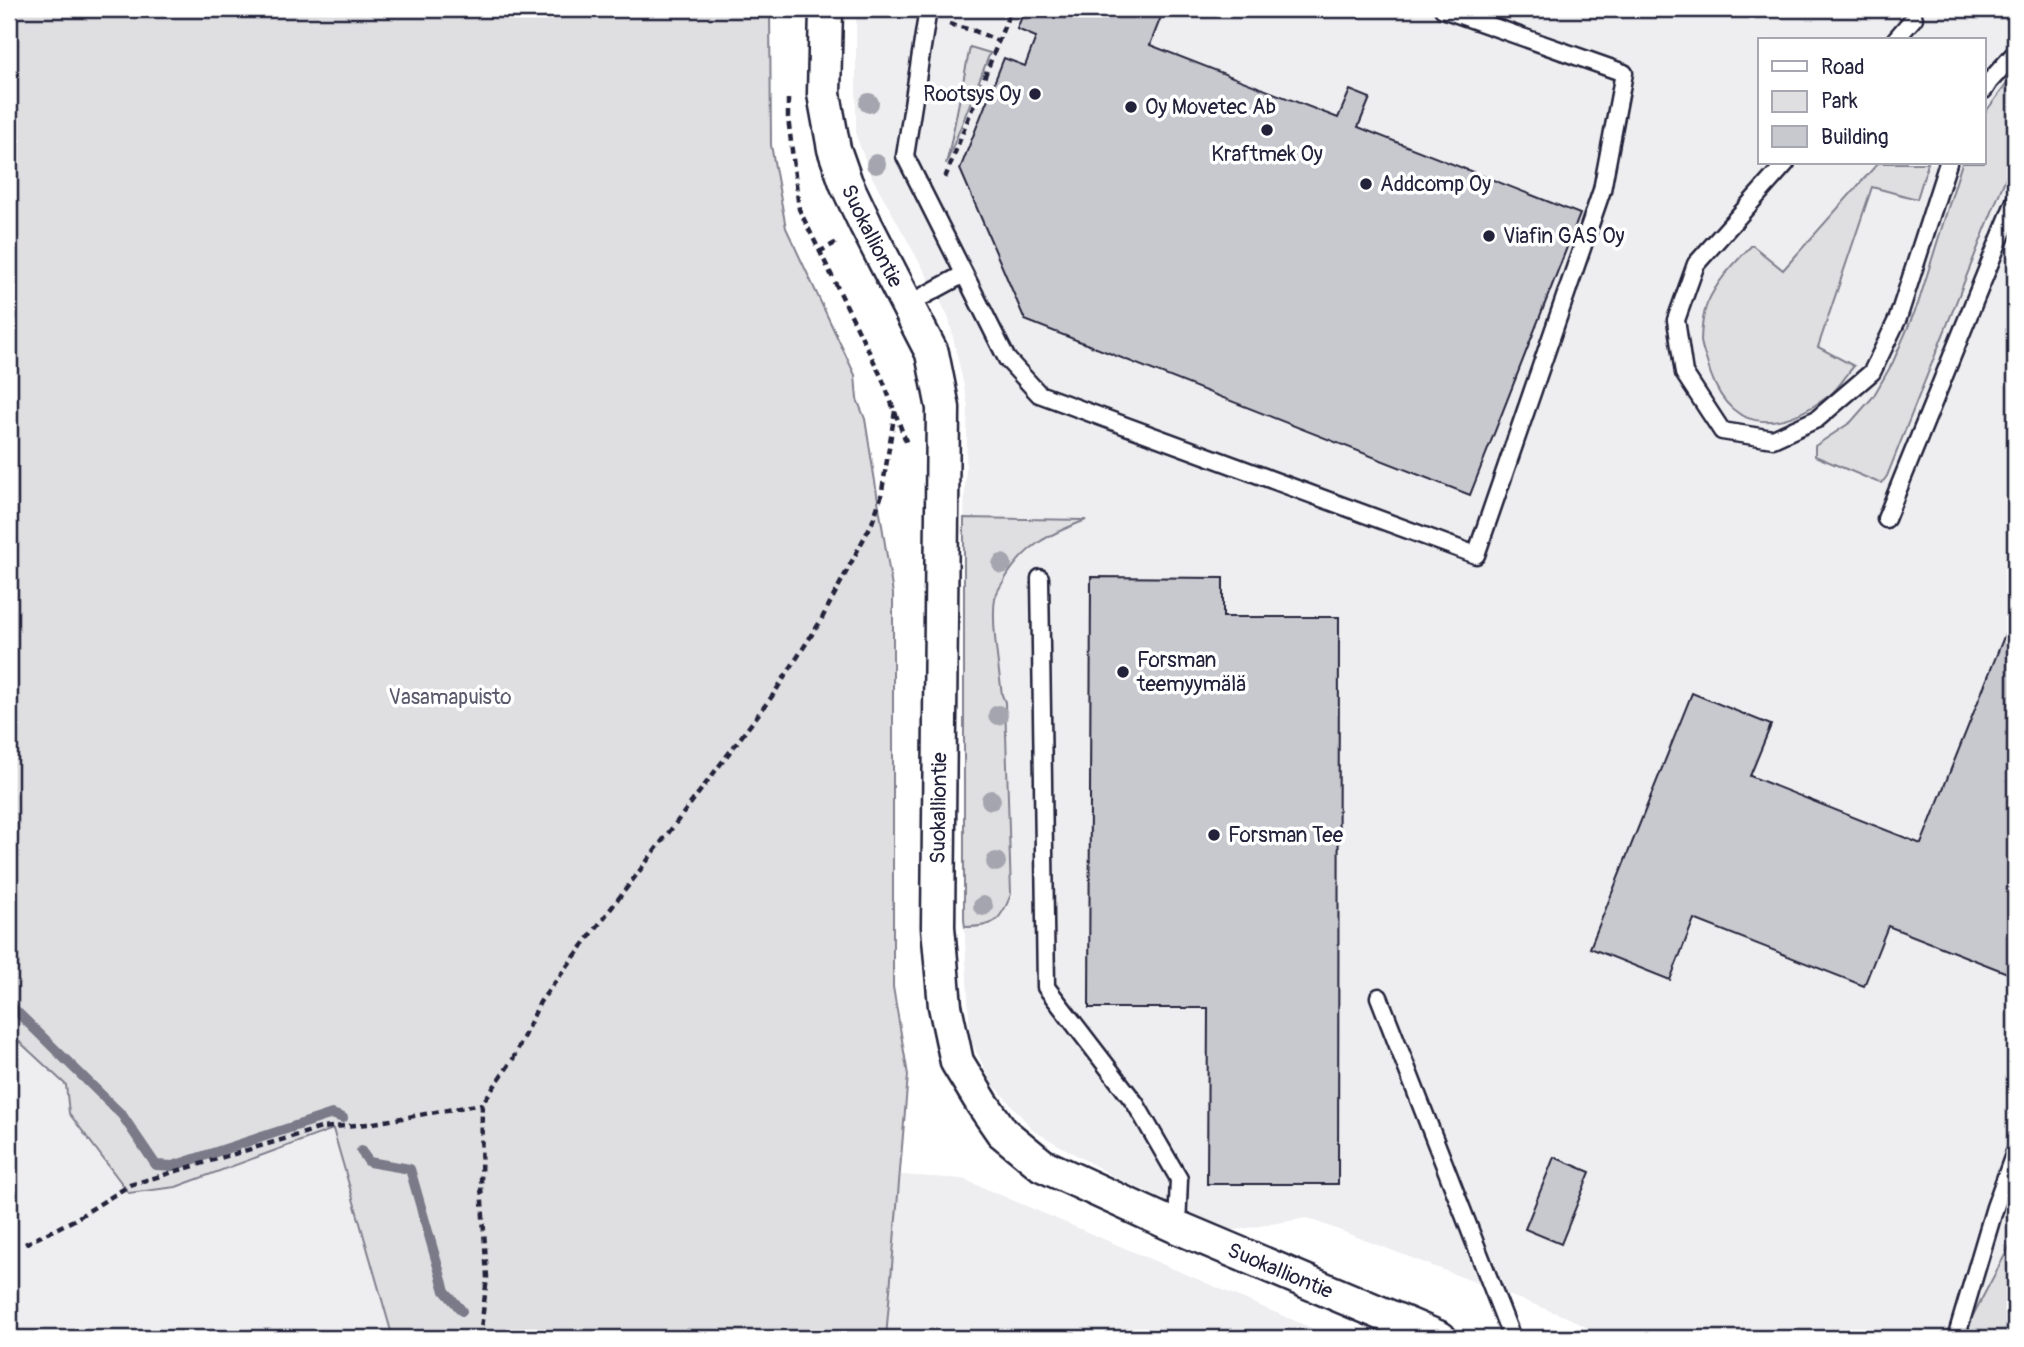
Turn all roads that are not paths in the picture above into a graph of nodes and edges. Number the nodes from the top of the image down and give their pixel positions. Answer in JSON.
{"nodes":[{"id":1,"x":826,"y":9,"type":"edge"},
{"id":2,"x":928,"y":9,"type":"edge"},
{"id":3,"x":1443,"y":9,"type":"edge"},
{"id":4,"x":1914,"y":19,"type":"dead end"},
{"id":5,"x":1897,"y":38,"type":"edge"},
{"id":6,"x":2015,"y":53,"type":"edge"},
{"id":7,"x":1986,"y":87,"type":"edge"},
{"id":8,"x":1785,"y":164,"type":"edge"},
{"id":9,"x":1948,"y":164,"type":"edge"},
{"id":10,"x":2015,"y":201,"type":"edge"},
{"id":11,"x":964,"y":274,"type":"junction"},
{"id":12,"x":907,"y":305,"type":"junction"},
{"id":13,"x":1886,"y":519,"type":"dead end"},
{"id":14,"x":1040,"y":578,"type":"dead end"},
{"id":15,"x":1379,"y":997,"type":"dead end"},
{"id":16,"x":2015,"y":1152,"type":"edge"},
{"id":17,"x":1177,"y":1227,"type":"junction"},
{"id":18,"x":1440,"y":1338,"type":"edge"},
{"id":19,"x":1511,"y":1338,"type":"edge"},
{"id":20,"x":1955,"y":1338,"type":"edge"}],
"edges":[{"from":1,"to":12,"type":"street","name":"Suokalliontie"},
{"from":2,"to":11,"type":"lane"},
{"from":3,"to":11,"type":"lane"},
{"from":4,"to":5,"type":"lane"},
{"from":6,"to":7,"type":"lane"},
{"from":8,"to":9,"type":"lane"},
{"from":10,"to":13,"type":"lane"},
{"from":11,"to":12,"type":"lane"},
{"from":12,"to":17,"type":"street","name":"Suokalliontie"},
{"from":14,"to":17,"type":"lane"},
{"from":15,"to":19,"type":"lane"},
{"from":16,"to":20,"type":"lane"},
{"from":17,"to":18,"type":"street","name":"Suokalliontie"}]}
